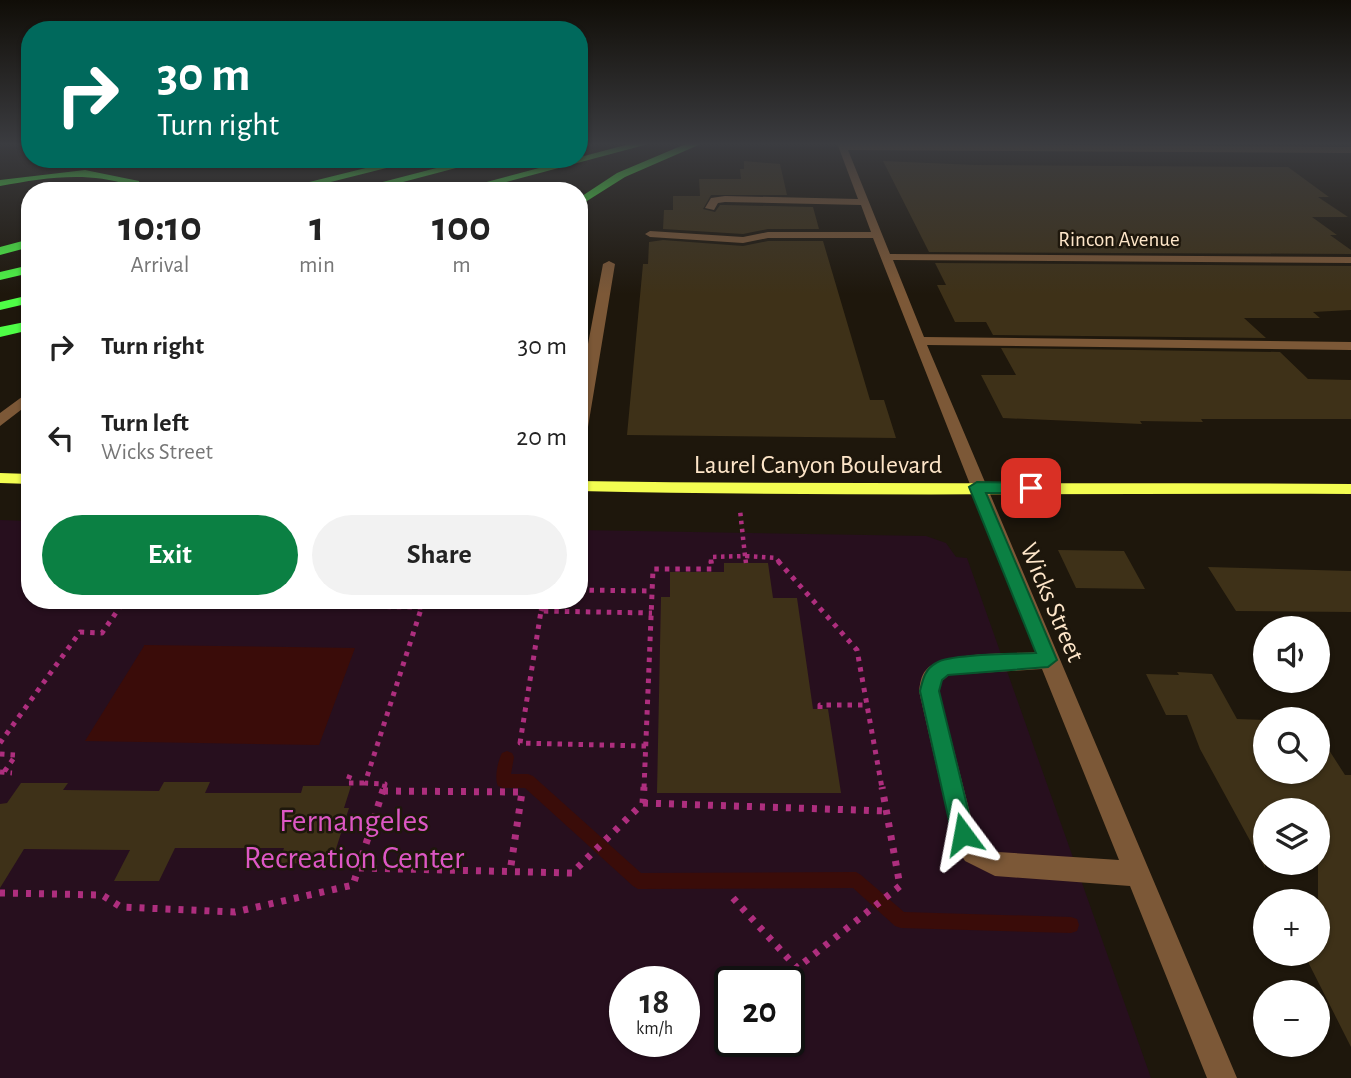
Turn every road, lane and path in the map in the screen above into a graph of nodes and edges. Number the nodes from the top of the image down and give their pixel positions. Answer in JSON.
{"nodes":[{"id":1,"x":861,"y":193,"type":"edge"},
{"id":2,"x":864,"y":202,"type":"junction"},
{"id":3,"x":710,"y":208,"type":"dead end"},
{"id":4,"x":650,"y":234,"type":"dead end"},
{"id":5,"x":877,"y":235,"type":"junction"},
{"id":6,"x":21,"y":245,"type":"edge"},
{"id":7,"x":0,"y":251,"type":"edge"},
{"id":8,"x":21,"y":252,"type":"edge"},
{"id":9,"x":0,"y":257,"type":"edge"},
{"id":10,"x":886,"y":257,"type":"junction"},
{"id":11,"x":1351,"y":260,"type":"edge"},
{"id":12,"x":609,"y":264,"type":"dead end"},
{"id":13,"x":21,"y":271,"type":"edge"},
{"id":14,"x":0,"y":276,"type":"edge"},
{"id":15,"x":21,"y":301,"type":"edge"},
{"id":16,"x":0,"y":306,"type":"edge"},
{"id":17,"x":21,"y":327,"type":"edge"},
{"id":18,"x":0,"y":332,"type":"edge"},
{"id":19,"x":919,"y":341,"type":"junction"},
{"id":20,"x":1351,"y":346,"type":"edge"},
{"id":21,"x":588,"y":382,"type":"edge"},
{"id":22,"x":21,"y":403,"type":"edge"},
{"id":23,"x":0,"y":421,"type":"edge"},
{"id":24,"x":0,"y":478,"type":"edge"},
{"id":25,"x":21,"y":479,"type":"edge"},
{"id":26,"x":588,"y":486,"type":"edge"},
{"id":27,"x":977,"y":487,"type":"junction"},
{"id":28,"x":738,"y":489,"type":"junction"},
{"id":29,"x":1351,"y":489,"type":"edge"},
{"id":30,"x":746,"y":559,"type":"junction"},
{"id":31,"x":588,"y":590,"type":"edge"},
{"id":32,"x":652,"y":591,"type":"junction"},
{"id":33,"x":119,"y":609,"type":"edge"},
{"id":34,"x":422,"y":609,"type":"edge"},
{"id":35,"x":541,"y":611,"type":"joint"},
{"id":36,"x":652,"y":613,"type":"junction"},
{"id":37,"x":1048,"y":660,"type":"junction"},
{"id":38,"x":867,"y":705,"type":"junction"},
{"id":39,"x":820,"y":709,"type":"dead end"},
{"id":40,"x":0,"y":743,"type":"edge"},
{"id":41,"x":646,"y":746,"type":"junction"},
{"id":42,"x":0,"y":754,"type":"edge"},
{"id":43,"x":5,"y":772,"type":"edge"},
{"id":44,"x":350,"y":775,"type":"dead end"},
{"id":45,"x":365,"y":783,"type":"junction"},
{"id":46,"x":383,"y":790,"type":"junction"},
{"id":47,"x":643,"y":803,"type":"junction"},
{"id":48,"x":886,"y":811,"type":"junction"},
{"id":49,"x":359,"y":868,"type":"junction"},
{"id":50,"x":509,"y":872,"type":"junction"},
{"id":51,"x":1137,"y":874,"type":"junction"},
{"id":52,"x":0,"y":893,"type":"edge"},
{"id":53,"x":733,"y":898,"type":"dead end"},
{"id":54,"x":1222,"y":1078,"type":"edge"}],
"edges":[{"from":1,"to":2,"type":"street","name":"Wicks Street"},
{"from":2,"to":3,"type":"street"},
{"from":2,"to":5,"type":"street","name":"Wicks Street"},
{"from":4,"to":5,"type":"street"},
{"from":5,"to":10,"type":"street","name":"Wicks Street"},
{"from":6,"to":7,"type":"highway"},
{"from":8,"to":9,"type":"highway"},
{"from":10,"to":11,"type":"street","name":"Rincon Avenue"},
{"from":10,"to":19,"type":"street","name":"Wicks Street"},
{"from":12,"to":21,"type":"street"},
{"from":13,"to":14,"type":"highway"},
{"from":15,"to":16,"type":"highway"},
{"from":17,"to":18,"type":"highway"},
{"from":19,"to":20,"type":"street"},
{"from":19,"to":27,"type":"street","name":"Wicks Street"},
{"from":22,"to":23,"type":"street"},
{"from":24,"to":25,"type":"main road"},
{"from":26,"to":28,"type":"main road","name":"Laurel Canyon Boulevard"},
{"from":27,"to":28,"type":"main road","name":"Laurel Canyon Boulevard"},
{"from":27,"to":29,"type":"main road","name":"Laurel Canyon Boulevard"},
{"from":27,"to":37,"type":"street","name":"Wicks Street"},
{"from":28,"to":30,"type":"path"},
{"from":30,"to":32,"type":"path"},
{"from":30,"to":38,"type":"path"},
{"from":31,"to":32,"type":"path"},
{"from":32,"to":36,"type":"path"},
{"from":33,"to":40,"type":"path"},
{"from":34,"to":45,"type":"path"},
{"from":35,"to":36,"type":"path"},
{"from":35,"to":41,"type":"path"},
{"from":36,"to":41,"type":"path"},
{"from":37,"to":51,"type":"street","name":"Wicks Street"},
{"from":37,"to":51,"type":"street"},
{"from":38,"to":39,"type":"path"},
{"from":38,"to":48,"type":"path"},
{"from":41,"to":47,"type":"path"},
{"from":42,"to":43,"type":"path"},
{"from":44,"to":45,"type":"path"},
{"from":45,"to":46,"type":"path"},
{"from":46,"to":49,"type":"path"},
{"from":46,"to":50,"type":"path"},
{"from":47,"to":48,"type":"path"},
{"from":47,"to":50,"type":"path"},
{"from":48,"to":53,"type":"path"},
{"from":49,"to":50,"type":"path"},
{"from":49,"to":52,"type":"path"},
{"from":51,"to":54,"type":"street","name":"Wicks Street"}]}
